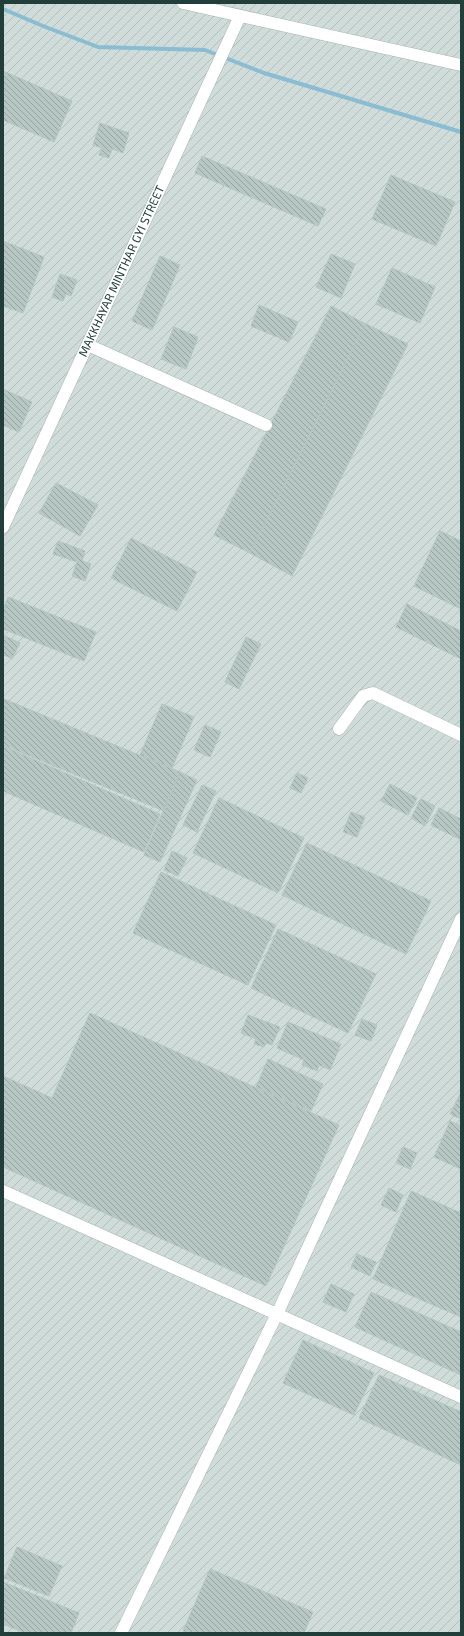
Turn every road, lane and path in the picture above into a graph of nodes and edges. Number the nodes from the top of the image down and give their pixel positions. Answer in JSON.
{"nodes":[{"id":1,"x":183,"y":3,"type":"edge"},
{"id":2,"x":240,"y":16,"type":"junction"},
{"id":3,"x":461,"y":65,"type":"edge"},
{"id":4,"x":88,"y":344,"type":"junction"},
{"id":5,"x":266,"y":425,"type":"dead end"},
{"id":6,"x":3,"y":527,"type":"edge"},
{"id":7,"x":338,"y":729,"type":"dead end"},
{"id":8,"x":461,"y":735,"type":"edge"},
{"id":9,"x":461,"y":919,"type":"edge"},
{"id":10,"x":3,"y":1191,"type":"edge"},
{"id":11,"x":277,"y":1314,"type":"junction"},
{"id":12,"x":461,"y":1397,"type":"edge"},
{"id":13,"x":121,"y":1633,"type":"edge"}],
"edges":[{"from":1,"to":2,"type":"street"},
{"from":2,"to":3,"type":"street"},
{"from":2,"to":4,"type":"street","name":"MAKKHAYAR MINTHAR GYI STREET"},
{"from":4,"to":5,"type":"street"},
{"from":4,"to":6,"type":"street","name":"MAKKHAYAR MINTHAR GYI STREET"},
{"from":7,"to":8,"type":"street"},
{"from":9,"to":11,"type":"street"},
{"from":10,"to":11,"type":"street"},
{"from":11,"to":12,"type":"street"},
{"from":11,"to":13,"type":"street"}]}
